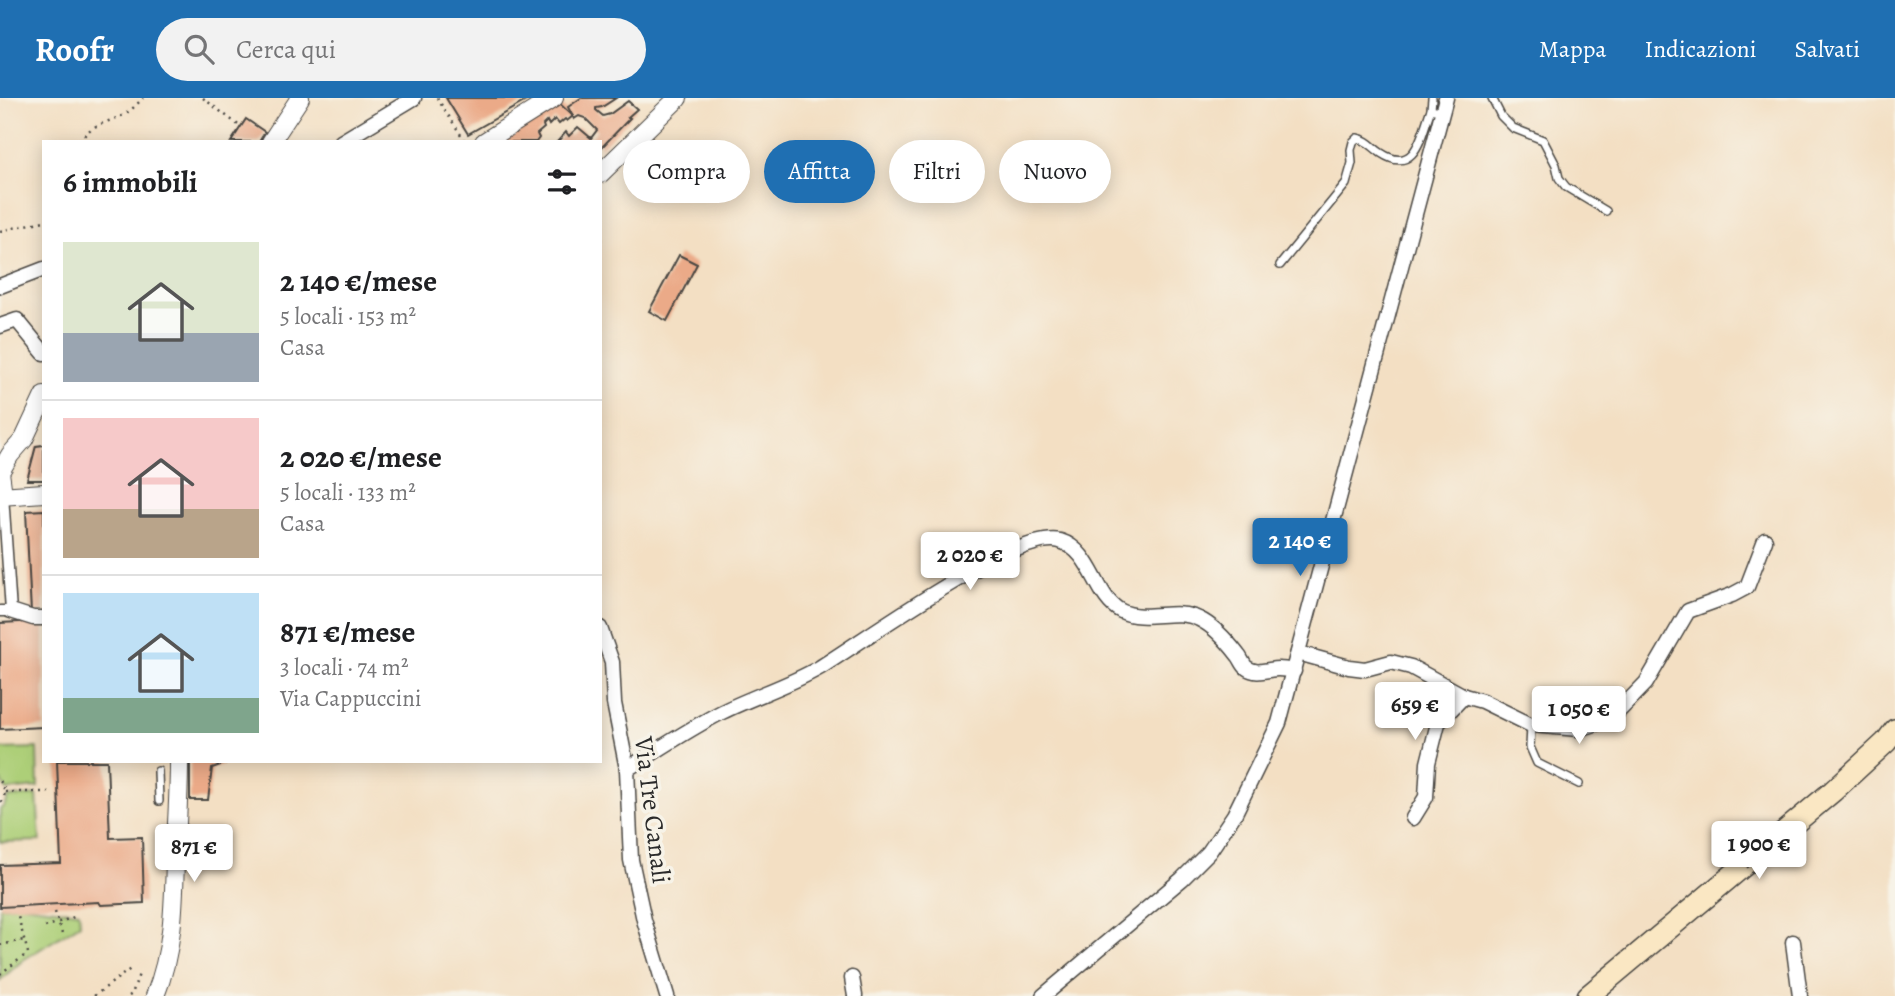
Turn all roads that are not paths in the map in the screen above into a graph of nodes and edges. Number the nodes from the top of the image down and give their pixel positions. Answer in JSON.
{"nodes":[{"id":1,"x":300,"y":98,"type":"edge"},
{"id":2,"x":414,"y":98,"type":"edge"},
{"id":3,"x":554,"y":98,"type":"edge"},
{"id":4,"x":678,"y":98,"type":"edge"},
{"id":5,"x":1432,"y":98,"type":"edge"},
{"id":6,"x":1492,"y":98,"type":"edge"},
{"id":7,"x":1440,"y":106,"type":"edge"},
{"id":8,"x":272,"y":140,"type":"edge"},
{"id":9,"x":344,"y":140,"type":"edge"},
{"id":10,"x":487,"y":140,"type":"edge"},
{"id":11,"x":602,"y":172,"type":"edge"},
{"id":12,"x":1606,"y":211,"type":"dead end"},
{"id":13,"x":1280,"y":265,"type":"dead end"},
{"id":14,"x":42,"y":269,"type":"edge"},
{"id":15,"x":0,"y":286,"type":"edge"},
{"id":16,"x":0,"y":326,"type":"edge"},
{"id":17,"x":42,"y":351,"type":"edge"},
{"id":18,"x":42,"y":400,"type":"edge"},
{"id":19,"x":24,"y":439,"type":"junction"},
{"id":20,"x":42,"y":439,"type":"edge"},
{"id":21,"x":0,"y":472,"type":"edge"},
{"id":22,"x":42,"y":493,"type":"edge"},
{"id":23,"x":1,"y":495,"type":"edge"},
{"id":24,"x":1765,"y":540,"type":"dead end"},
{"id":25,"x":5,"y":611,"type":"edge"},
{"id":26,"x":42,"y":618,"type":"edge"},
{"id":27,"x":602,"y":634,"type":"edge"},
{"id":28,"x":1298,"y":653,"type":"junction"},
{"id":29,"x":1294,"y":671,"type":"junction"},
{"id":30,"x":1464,"y":696,"type":"junction"},
{"id":31,"x":1531,"y":725,"type":"junction"},
{"id":32,"x":1895,"y":730,"type":"edge"},
{"id":33,"x":179,"y":763,"type":"edge"},
{"id":34,"x":627,"y":769,"type":"junction"},
{"id":35,"x":158,"y":771,"type":"dead end"},
{"id":36,"x":1579,"y":784,"type":"dead end"},
{"id":37,"x":159,"y":801,"type":"dead end"},
{"id":38,"x":1413,"y":818,"type":"dead end"},
{"id":39,"x":1793,"y":942,"type":"dead end"},
{"id":40,"x":852,"y":978,"type":"dead end"},
{"id":41,"x":155,"y":996,"type":"edge"},
{"id":42,"x":667,"y":996,"type":"edge"},
{"id":43,"x":855,"y":996,"type":"edge"},
{"id":44,"x":1043,"y":996,"type":"edge"},
{"id":45,"x":1588,"y":996,"type":"edge"},
{"id":46,"x":1800,"y":996,"type":"edge"}],
"edges":[{"from":1,"to":8,"type":"street"},
{"from":2,"to":9,"type":"street"},
{"from":3,"to":10,"type":"street"},
{"from":4,"to":11,"type":"street"},
{"from":5,"to":7,"type":"lane"},
{"from":6,"to":12,"type":"lane"},
{"from":7,"to":13,"type":"lane"},
{"from":7,"to":28,"type":"street"},
{"from":14,"to":15,"type":"street"},
{"from":16,"to":17,"type":"street"},
{"from":18,"to":19,"type":"street"},
{"from":19,"to":20,"type":"street"},
{"from":19,"to":21,"type":"street"},
{"from":21,"to":23,"type":"street"},
{"from":22,"to":23,"type":"street"},
{"from":23,"to":25,"type":"street"},
{"from":24,"to":31,"type":"street"},
{"from":25,"to":26,"type":"street"},
{"from":27,"to":34,"type":"street","name":"Via Tre Canali"},
{"from":28,"to":29,"type":"street"},
{"from":28,"to":30,"type":"street"},
{"from":29,"to":34,"type":"street"},
{"from":29,"to":44,"type":"street"},
{"from":30,"to":31,"type":"street"},
{"from":30,"to":38,"type":"street"},
{"from":31,"to":36,"type":"lane"},
{"from":32,"to":45,"type":"main road"},
{"from":33,"to":41,"type":"street"},
{"from":34,"to":42,"type":"street","name":"Via Tre Canali"},
{"from":35,"to":37,"type":"lane"},
{"from":39,"to":46,"type":"street"},
{"from":40,"to":43,"type":"street"}]}
